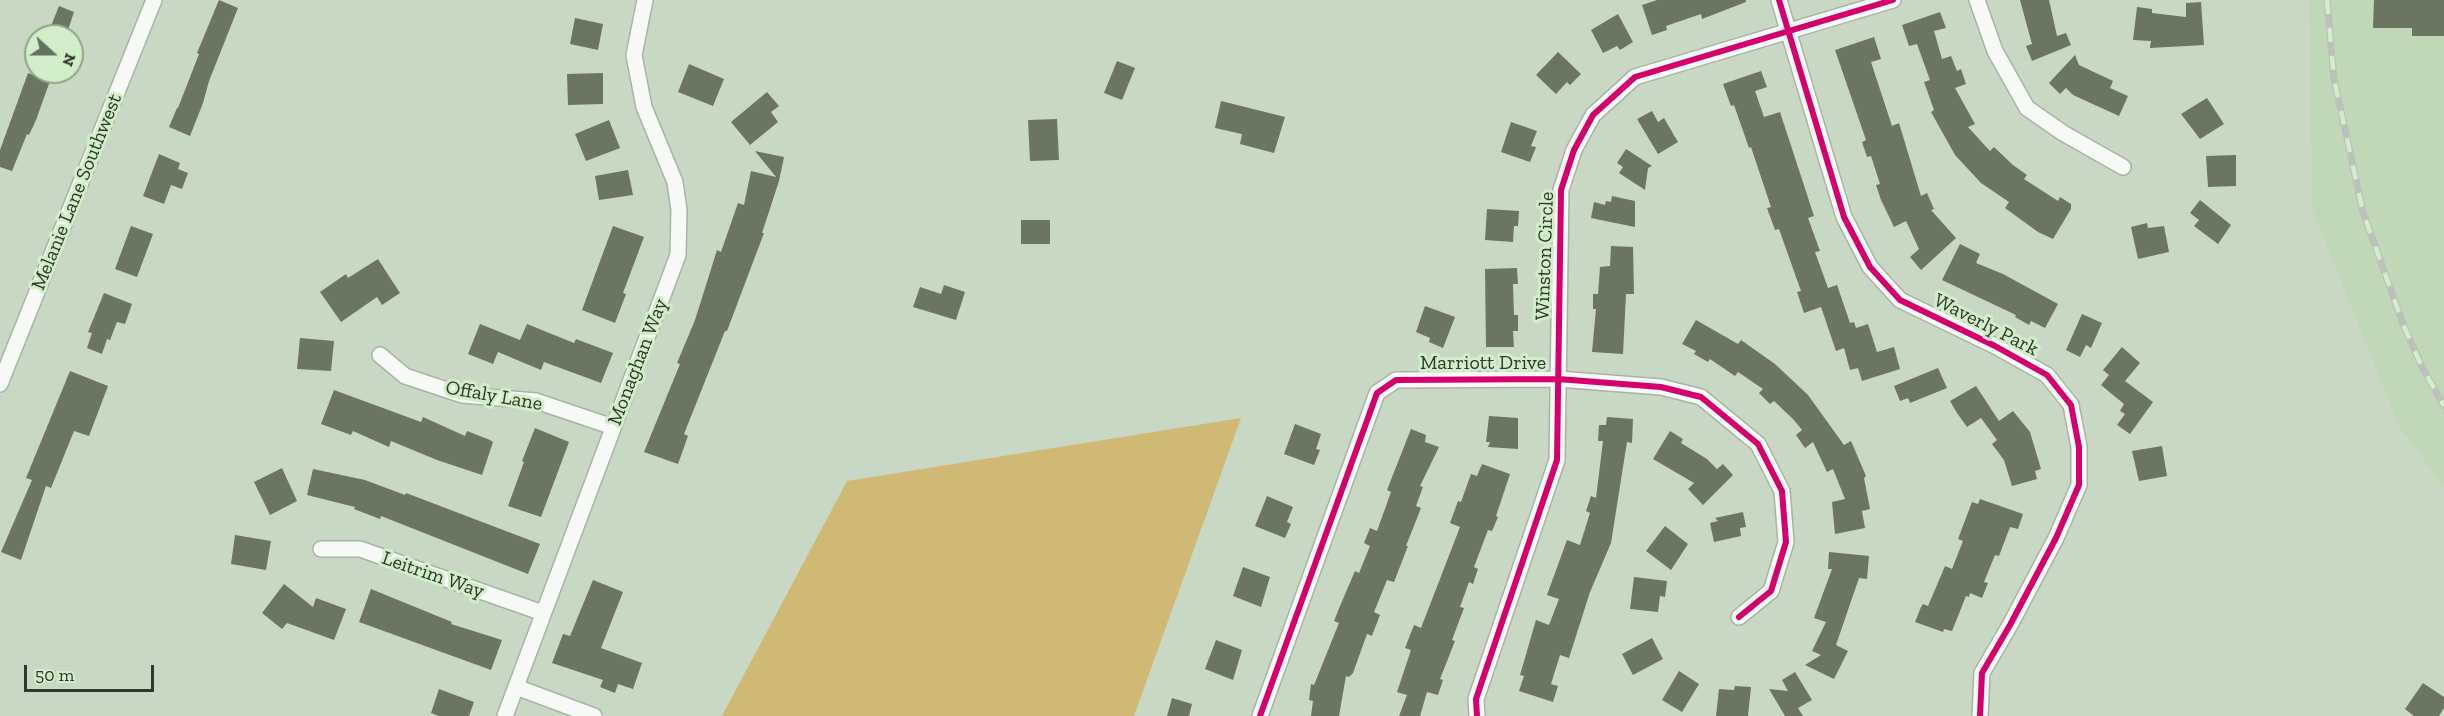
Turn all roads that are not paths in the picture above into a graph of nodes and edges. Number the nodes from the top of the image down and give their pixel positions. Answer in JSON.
{"nodes":[{"id":1,"x":154,"y":0,"type":"edge"},
{"id":2,"x":645,"y":0,"type":"edge"},
{"id":3,"x":1779,"y":0,"type":"edge"},
{"id":4,"x":1893,"y":0,"type":"edge"},
{"id":5,"x":1977,"y":0,"type":"edge"},
{"id":6,"x":1788,"y":30,"type":"junction"},
{"id":7,"x":2123,"y":167,"type":"dead end"},
{"id":8,"x":380,"y":355,"type":"dead end"},
{"id":9,"x":1558,"y":379,"type":"junction"},
{"id":10,"x":0,"y":384,"type":"edge"},
{"id":11,"x":613,"y":427,"type":"junction"},
{"id":12,"x":321,"y":549,"type":"dead end"},
{"id":13,"x":543,"y":613,"type":"junction"},
{"id":14,"x":1739,"y":617,"type":"dead end"},
{"id":15,"x":516,"y":687,"type":"junction"},
{"id":16,"x":505,"y":716,"type":"edge"},
{"id":17,"x":594,"y":716,"type":"edge"},
{"id":18,"x":1260,"y":716,"type":"edge"},
{"id":19,"x":1477,"y":716,"type":"edge"},
{"id":20,"x":1980,"y":716,"type":"edge"}],
"edges":[{"from":1,"to":10,"type":"street","name":"Melanie Lane Southwest"},
{"from":2,"to":11,"type":"street","name":"Monaghan Way"},
{"from":3,"to":6,"type":"street","name":"Waverly Park"},
{"from":4,"to":6,"type":"street","name":"Winston Circle"},
{"from":5,"to":7,"type":"street"},
{"from":6,"to":9,"type":"street","name":"Winston Circle"},
{"from":6,"to":20,"type":"street","name":"Waverly Park"},
{"from":8,"to":11,"type":"street","name":"Offaly Lane"},
{"from":9,"to":14,"type":"street","name":"Marriott Drive"},
{"from":9,"to":18,"type":"street","name":"Marriott Drive"},
{"from":9,"to":19,"type":"street","name":"Winston Circle"},
{"from":11,"to":13,"type":"street","name":"Monaghan Way"},
{"from":12,"to":13,"type":"street","name":"Leitrim Way"},
{"from":13,"to":15,"type":"street","name":"Monaghan Way"},
{"from":15,"to":16,"type":"street","name":"Monaghan Way"},
{"from":15,"to":17,"type":"street"}]}
